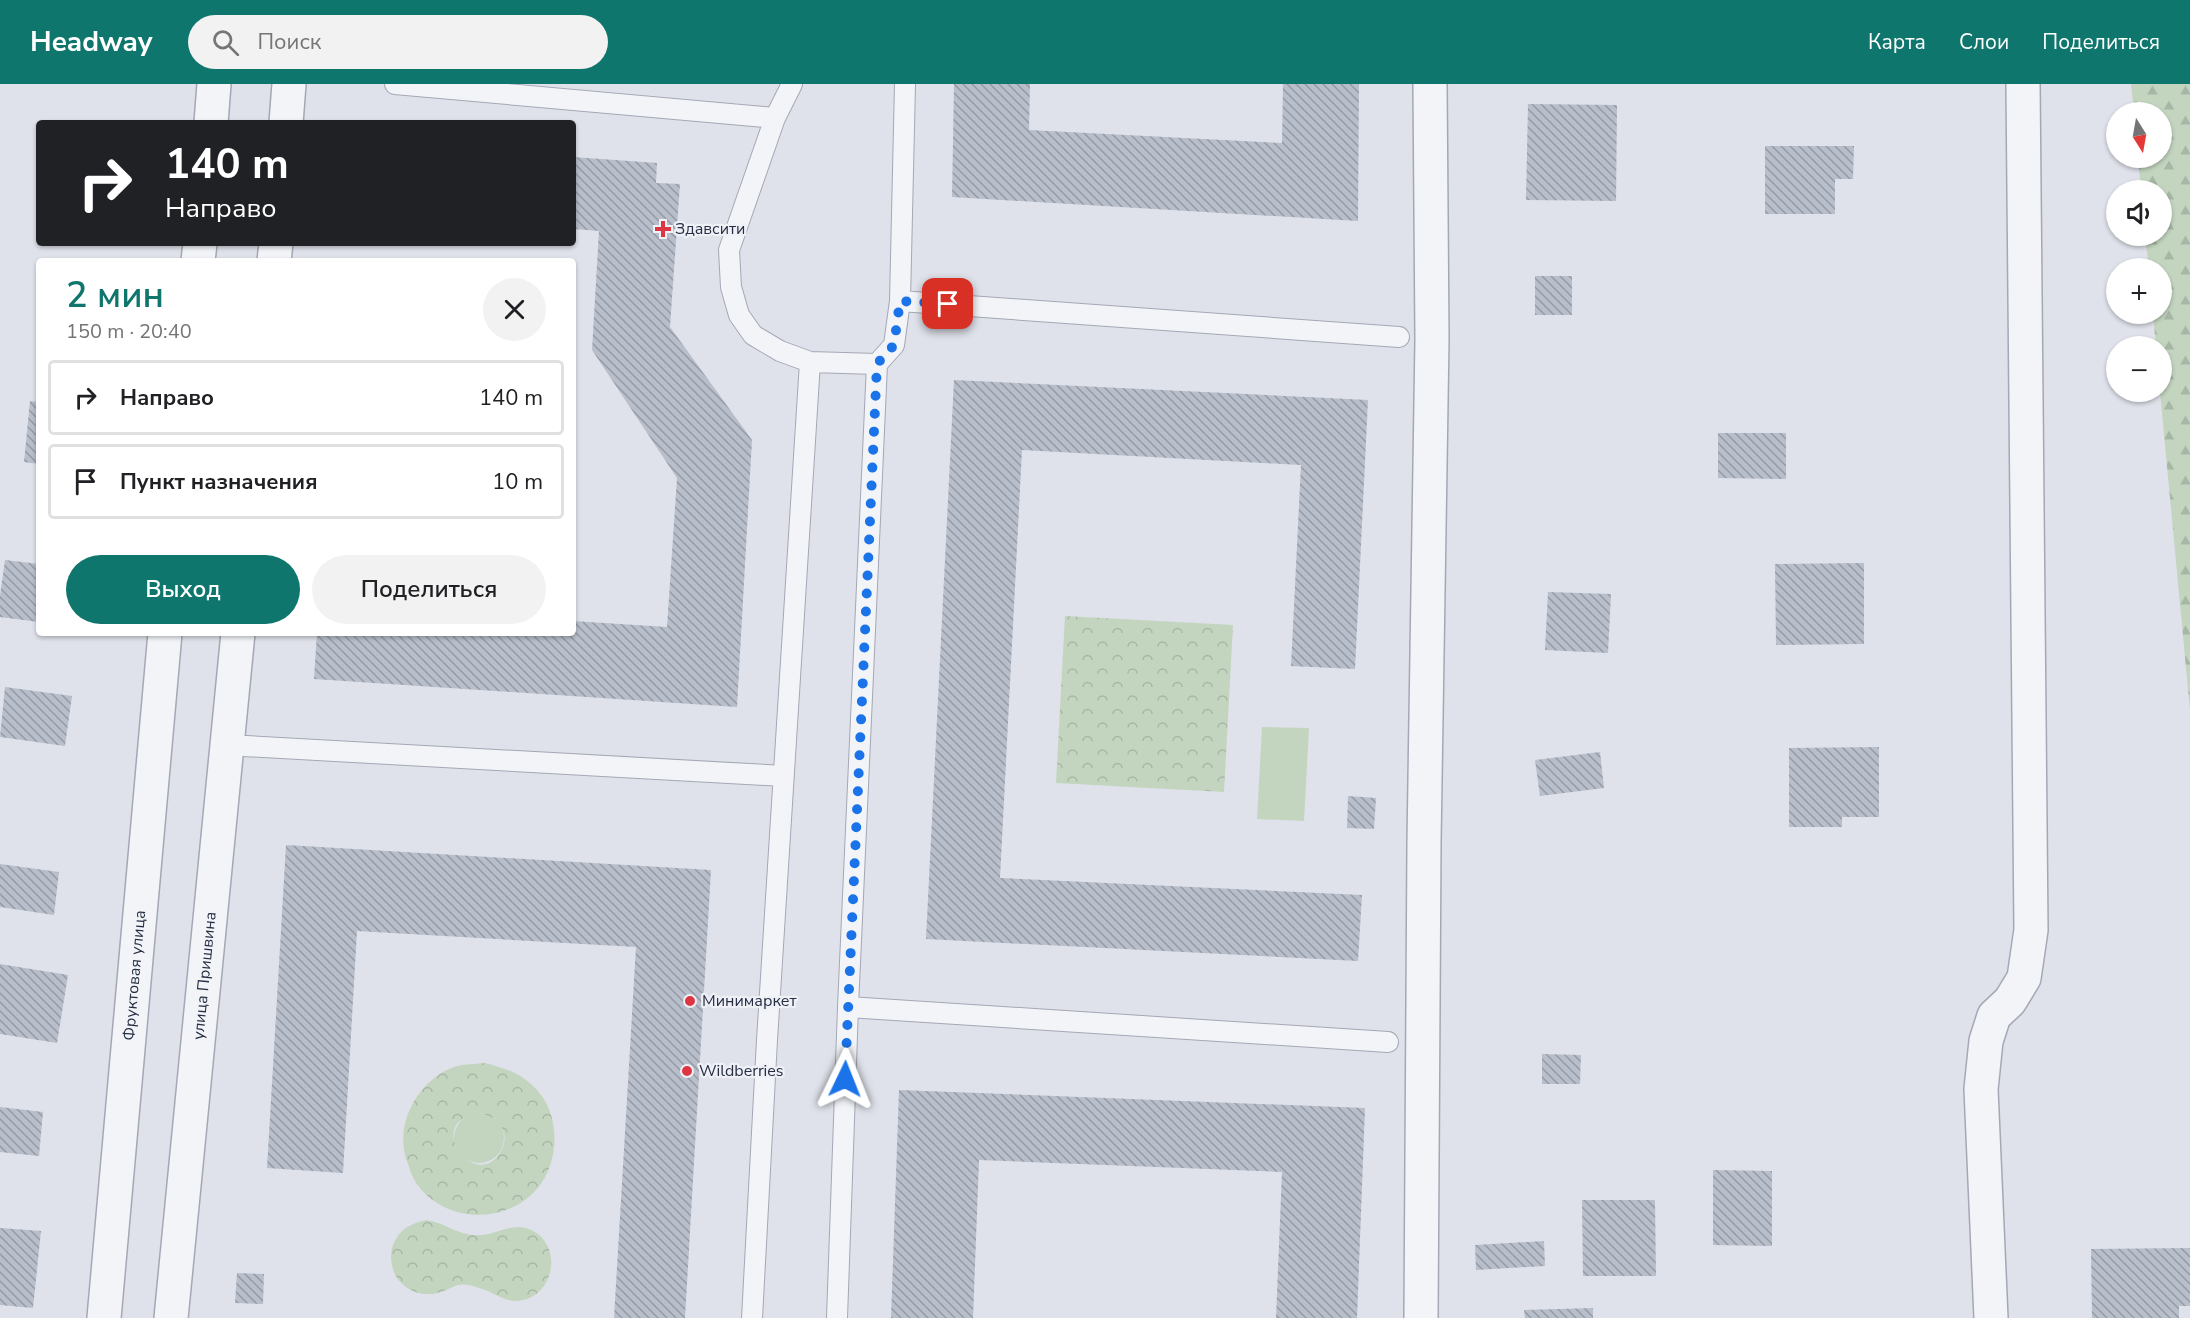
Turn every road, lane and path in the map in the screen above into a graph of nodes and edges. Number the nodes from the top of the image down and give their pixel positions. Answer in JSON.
{"nodes":[{"id":1,"x":214,"y":84,"type":"edge"},
{"id":2,"x":289,"y":84,"type":"edge"},
{"id":3,"x":395,"y":84,"type":"edge"},
{"id":4,"x":792,"y":84,"type":"edge"},
{"id":5,"x":905,"y":84,"type":"edge"},
{"id":6,"x":1430,"y":84,"type":"edge"},
{"id":7,"x":2023,"y":84,"type":"edge"},
{"id":8,"x":775,"y":118,"type":"junction"},
{"id":9,"x":211,"y":120,"type":"edge"},
{"id":10,"x":286,"y":120,"type":"edge"},
{"id":11,"x":900,"y":301,"type":"junction"},
{"id":12,"x":1399,"y":337,"type":"dead end"},
{"id":13,"x":810,"y":362,"type":"junction"},
{"id":14,"x":877,"y":364,"type":"junction"},
{"id":15,"x":165,"y":636,"type":"edge"},
{"id":16,"x":238,"y":636,"type":"edge"},
{"id":17,"x":227,"y":745,"type":"junction"},
{"id":18,"x":784,"y":776,"type":"junction"},
{"id":19,"x":848,"y":1007,"type":"junction"},
{"id":20,"x":1388,"y":1042,"type":"dead end"},
{"id":21,"x":104,"y":1318,"type":"edge"},
{"id":22,"x":171,"y":1318,"type":"edge"},
{"id":23,"x":752,"y":1318,"type":"edge"},
{"id":24,"x":837,"y":1318,"type":"edge"},
{"id":25,"x":1421,"y":1318,"type":"edge"},
{"id":26,"x":1991,"y":1318,"type":"edge"}],
"edges":[{"from":1,"to":9,"type":"street"},
{"from":2,"to":10,"type":"street"},
{"from":3,"to":8,"type":"lane"},
{"from":4,"to":8,"type":"lane"},
{"from":5,"to":11,"type":"lane"},
{"from":6,"to":25,"type":"street"},
{"from":7,"to":26,"type":"street"},
{"from":8,"to":13,"type":"lane"},
{"from":11,"to":12,"type":"lane"},
{"from":11,"to":14,"type":"lane"},
{"from":13,"to":14,"type":"lane"},
{"from":13,"to":18,"type":"lane"},
{"from":14,"to":19,"type":"lane"},
{"from":15,"to":21,"type":"street","name":"Фруктовая улица"},
{"from":16,"to":17,"type":"street","name":"улица Пришвина"},
{"from":17,"to":18,"type":"lane"},
{"from":17,"to":22,"type":"street","name":"улица Пришвина"},
{"from":18,"to":23,"type":"lane"},
{"from":19,"to":20,"type":"lane"},
{"from":19,"to":24,"type":"lane"}]}
